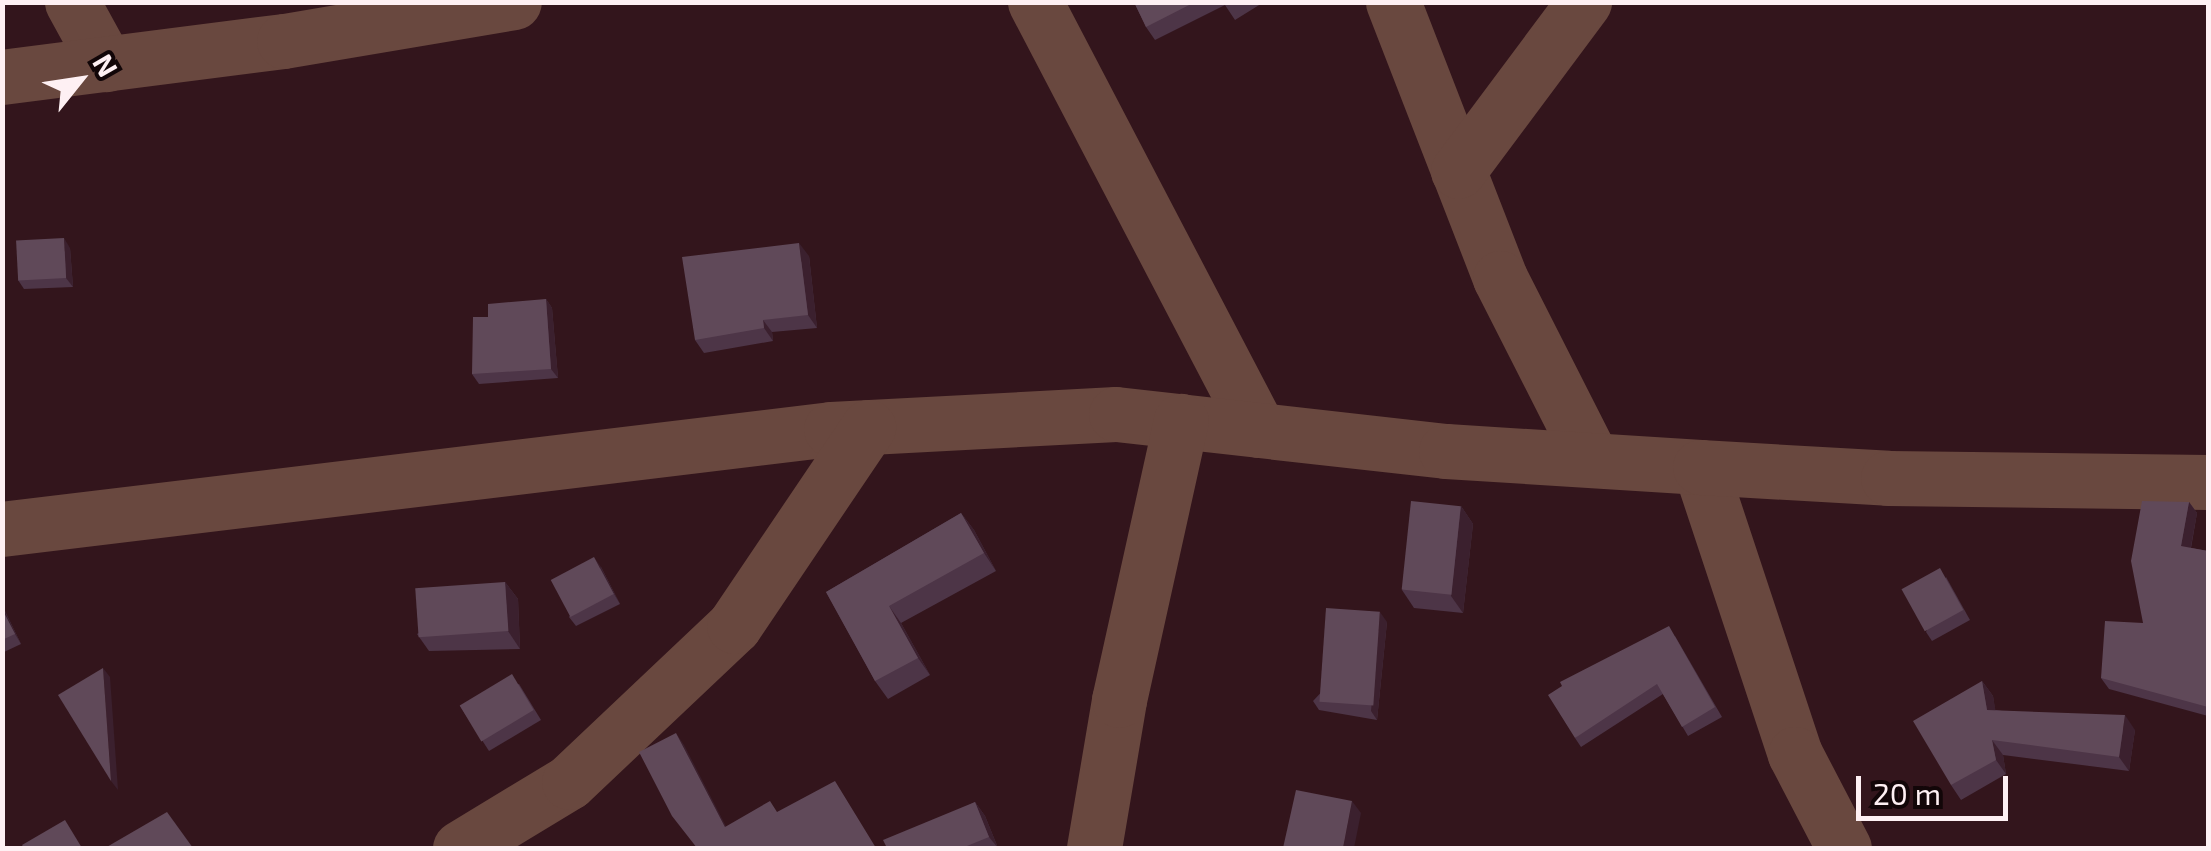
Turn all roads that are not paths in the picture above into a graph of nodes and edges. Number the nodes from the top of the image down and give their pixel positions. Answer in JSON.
{"nodes":[{"id":1,"x":72,"y":2,"type":"edge"},
{"id":2,"x":514,"y":2,"type":"edge"},
{"id":3,"x":1035,"y":2,"type":"edge"},
{"id":4,"x":1393,"y":2,"type":"edge"},
{"id":5,"x":1584,"y":2,"type":"edge"},
{"id":6,"x":106,"y":64,"type":"junction"},
{"id":7,"x":2,"y":77,"type":"edge"},
{"id":8,"x":1458,"y":171,"type":"junction"},
{"id":9,"x":1181,"y":422,"type":"junction"},
{"id":10,"x":868,"y":428,"type":"junction"},
{"id":11,"x":1258,"y":430,"type":"junction"},
{"id":12,"x":1592,"y":459,"type":"junction"},
{"id":13,"x":1700,"y":467,"type":"junction"},
{"id":14,"x":2208,"y":482,"type":"edge"},
{"id":15,"x":2,"y":528,"type":"edge"},
{"id":16,"x":460,"y":848,"type":"edge"},
{"id":17,"x":1094,"y":848,"type":"edge"},
{"id":18,"x":1844,"y":848,"type":"edge"}],
"edges":[{"from":1,"to":6,"type":"street"},
{"from":2,"to":6,"type":"street"},
{"from":3,"to":11,"type":"street"},
{"from":4,"to":8,"type":"street"},
{"from":5,"to":8,"type":"street"},
{"from":6,"to":7,"type":"street"},
{"from":8,"to":12,"type":"street"},
{"from":9,"to":10,"type":"street"},
{"from":9,"to":11,"type":"street"},
{"from":9,"to":17,"type":"street"},
{"from":10,"to":15,"type":"street"},
{"from":10,"to":16,"type":"street"},
{"from":11,"to":12,"type":"street"},
{"from":12,"to":13,"type":"street"},
{"from":13,"to":14,"type":"street"},
{"from":13,"to":18,"type":"street"}]}
